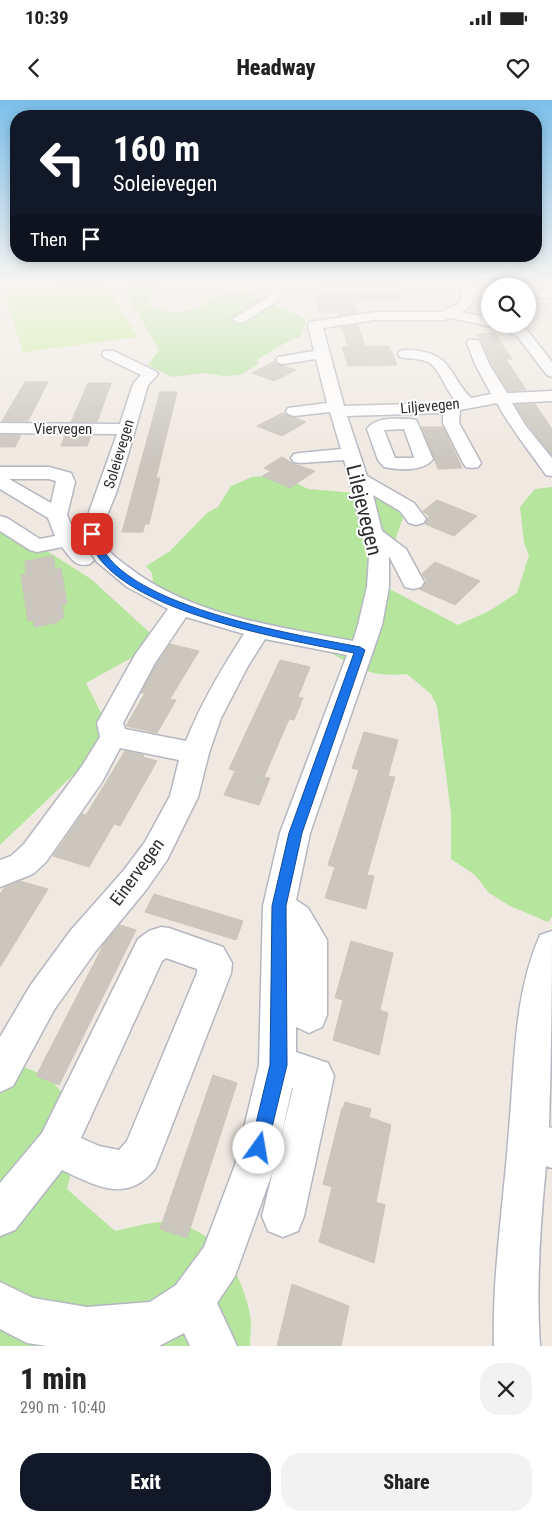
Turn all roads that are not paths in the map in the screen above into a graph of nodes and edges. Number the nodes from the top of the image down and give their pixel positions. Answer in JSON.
{"nodes":[{"id":1,"x":319,"y":342,"type":"edge"},
{"id":2,"x":537,"y":342,"type":"edge"},
{"id":3,"x":474,"y":343,"type":"dead end"},
{"id":4,"x":109,"y":354,"type":"dead end"},
{"id":5,"x":322,"y":354,"type":"junction"},
{"id":6,"x":405,"y":354,"type":"dead end"},
{"id":7,"x":284,"y":360,"type":"dead end"},
{"id":8,"x":552,"y":372,"type":"edge"},
{"id":9,"x":552,"y":396,"type":"edge"},
{"id":10,"x":502,"y":398,"type":"junction"},
{"id":11,"x":337,"y":409,"type":"junction"},
{"id":12,"x":294,"y":411,"type":"dead end"},
{"id":13,"x":457,"y":411,"type":"junction"},
{"id":14,"x":410,"y":424,"type":"dead end"},
{"id":15,"x":0,"y":428,"type":"edge"},
{"id":16,"x":126,"y":429,"type":"junction"},
{"id":17,"x":300,"y":458,"type":"dead end"},
{"id":18,"x":472,"y":463,"type":"dead end"},
{"id":19,"x":354,"y":467,"type":"junction"},
{"id":20,"x":552,"y":471,"type":"edge"},
{"id":21,"x":0,"y":473,"type":"edge"},
{"id":22,"x":0,"y":481,"type":"edge"},
{"id":23,"x":57,"y":515,"type":"junction"},
{"id":24,"x":416,"y":519,"type":"dead end"},
{"id":25,"x":0,"y":522,"type":"edge"},
{"id":26,"x":372,"y":533,"type":"junction"},
{"id":27,"x":67,"y":540,"type":"junction"},
{"id":28,"x":83,"y":560,"type":"dead end"},
{"id":29,"x":413,"y":582,"type":"dead end"},
{"id":30,"x":181,"y":607,"type":"junction"},
{"id":31,"x":259,"y":630,"type":"junction"},
{"id":32,"x":360,"y":650,"type":"junction"},
{"id":33,"x":113,"y":737,"type":"junction"},
{"id":34,"x":194,"y":753,"type":"junction"},
{"id":35,"x":0,"y":874,"type":"edge"},
{"id":36,"x":279,"y":906,"type":"junction"},
{"id":37,"x":552,"y":946,"type":"edge"},
{"id":38,"x":309,"y":1016,"type":"dead end"},
{"id":39,"x":278,"y":1065,"type":"junction"},
{"id":40,"x":0,"y":1073,"type":"edge"},
{"id":41,"x":540,"y":1144,"type":"edge"},
{"id":42,"x":56,"y":1146,"type":"junction"},
{"id":43,"x":0,"y":1215,"type":"edge"},
{"id":44,"x":284,"y":1216,"type":"dead end"},
{"id":45,"x":192,"y":1301,"type":"junction"},
{"id":46,"x":0,"y":1304,"type":"edge"},
{"id":47,"x":85,"y":1338,"type":"edge"},
{"id":48,"x":214,"y":1346,"type":"edge"},
{"id":49,"x":517,"y":1346,"type":"edge"}],
"edges":[{"from":1,"to":5,"type":"street","name":"Lilejevegen"},
{"from":2,"to":8,"type":"street"},
{"from":3,"to":10,"type":"street"},
{"from":4,"to":16,"type":"street","name":"Soleievegen"},
{"from":5,"to":7,"type":"street"},
{"from":5,"to":11,"type":"street","name":"Lilejevegen"},
{"from":6,"to":13,"type":"street"},
{"from":9,"to":10,"type":"street","name":"Liljevegen"},
{"from":10,"to":13,"type":"street","name":"Liljevegen"},
{"from":10,"to":20,"type":"street"},
{"from":11,"to":12,"type":"street","name":"Liljevegen"},
{"from":11,"to":13,"type":"street","name":"Liljevegen"},
{"from":11,"to":19,"type":"street","name":"Lilejevegen"},
{"from":13,"to":14,"type":"street"},
{"from":13,"to":18,"type":"street"},
{"from":15,"to":16,"type":"street","name":"Viervegen"},
{"from":16,"to":30,"type":"street","name":"Soleievegen"},
{"from":17,"to":19,"type":"street"},
{"from":19,"to":24,"type":"street"},
{"from":19,"to":26,"type":"street","name":"Lilejevegen"},
{"from":21,"to":23,"type":"street"},
{"from":22,"to":23,"type":"street"},
{"from":23,"to":27,"type":"street"},
{"from":25,"to":27,"type":"street"},
{"from":26,"to":29,"type":"street"},
{"from":26,"to":32,"type":"street","name":"Lilejevegen"},
{"from":27,"to":28,"type":"street"},
{"from":30,"to":31,"type":"street","name":"Soleievegen"},
{"from":30,"to":33,"type":"street"},
{"from":31,"to":32,"type":"street","name":"Soleievegen"},
{"from":31,"to":34,"type":"street","name":"Einervegen"},
{"from":32,"to":36,"type":"street","name":"Lilejevegen"},
{"from":33,"to":34,"type":"street"},
{"from":33,"to":35,"type":"street"},
{"from":34,"to":40,"type":"street","name":"Einervegen"},
{"from":36,"to":38,"type":"street"},
{"from":36,"to":39,"type":"street","name":"Lilejevegen"},
{"from":37,"to":41,"type":"street"},
{"from":39,"to":44,"type":"street"},
{"from":39,"to":45,"type":"street","name":"Lilejevegen"},
{"from":41,"to":49,"type":"street"},
{"from":42,"to":42,"type":"street"},
{"from":42,"to":43,"type":"street"},
{"from":45,"to":47,"type":"street","name":"Lilejevegen"},
{"from":45,"to":48,"type":"street"},
{"from":46,"to":47,"type":"street","name":"Lilejevegen"}]}
